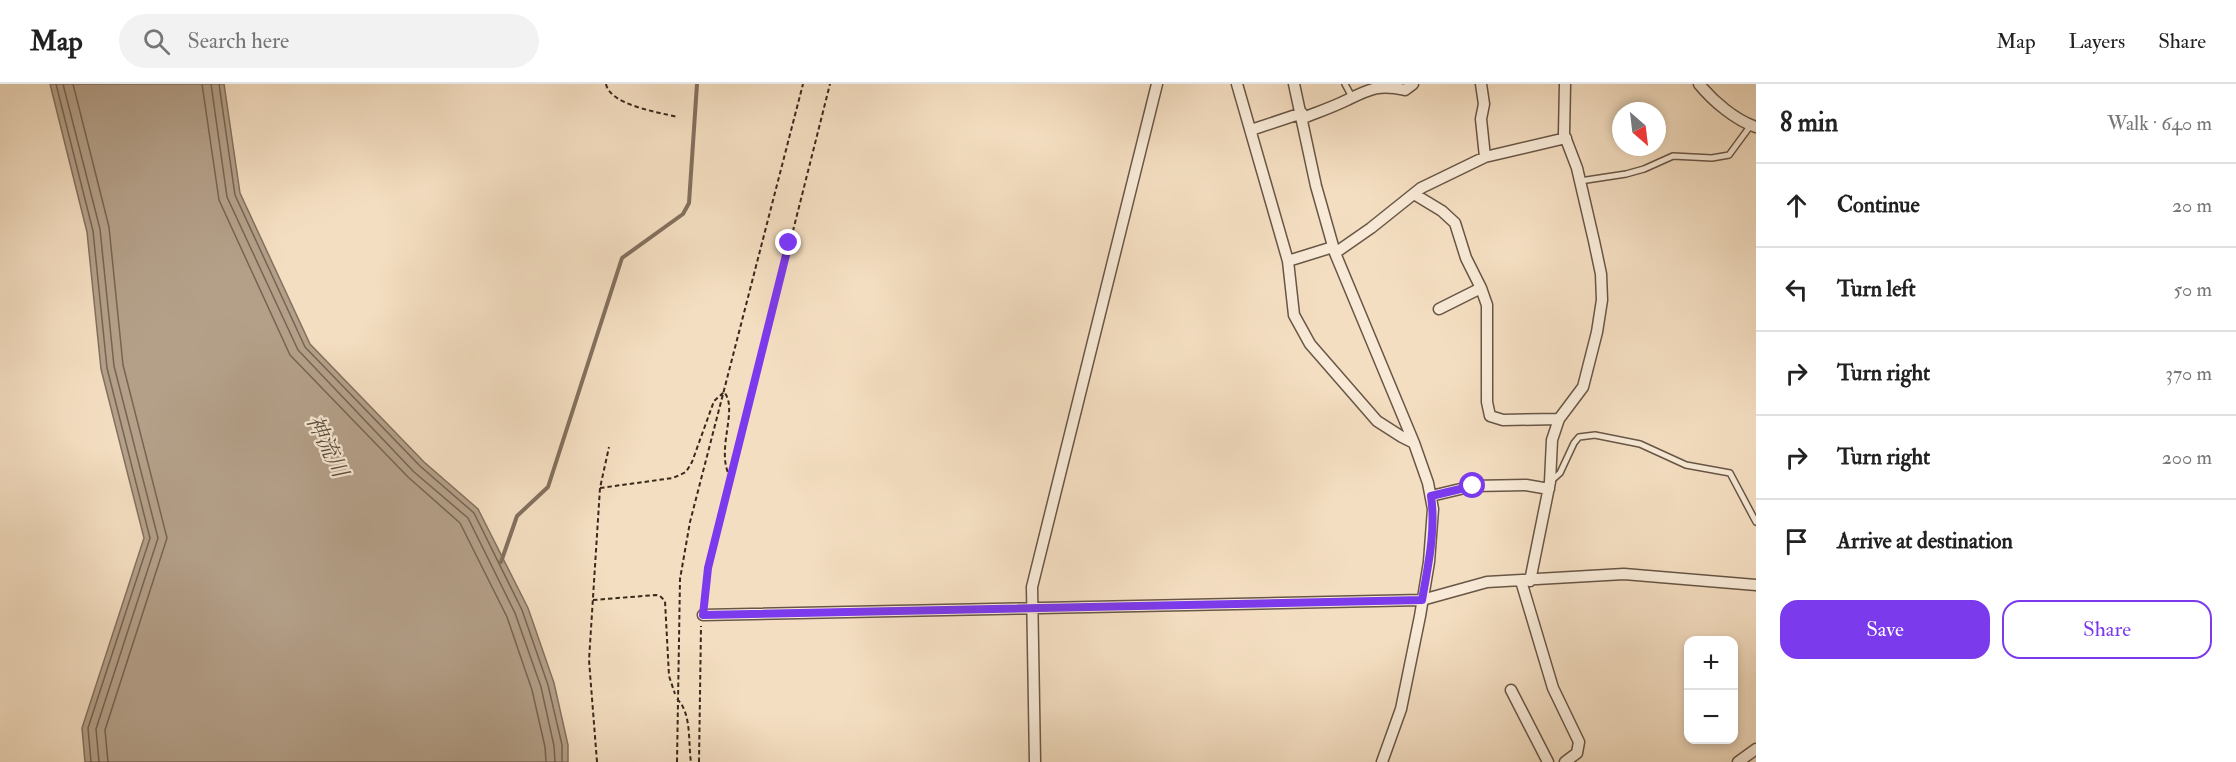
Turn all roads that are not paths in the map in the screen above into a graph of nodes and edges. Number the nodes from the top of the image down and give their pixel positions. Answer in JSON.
{"nodes":[{"id":1,"x":1157,"y":84,"type":"edge"},
{"id":2,"x":1237,"y":84,"type":"edge"},
{"id":3,"x":1294,"y":84,"type":"edge"},
{"id":4,"x":1345,"y":84,"type":"edge"},
{"id":5,"x":1413,"y":84,"type":"edge"},
{"id":6,"x":1480,"y":84,"type":"edge"},
{"id":7,"x":1565,"y":84,"type":"edge"},
{"id":8,"x":1699,"y":84,"type":"edge"},
{"id":9,"x":1352,"y":97,"type":"junction"},
{"id":10,"x":1303,"y":116,"type":"junction"},
{"id":11,"x":1754,"y":126,"type":"edge"},
{"id":12,"x":1251,"y":130,"type":"junction"},
{"id":13,"x":1566,"y":138,"type":"junction"},
{"id":14,"x":1485,"y":157,"type":"junction"},
{"id":15,"x":1580,"y":181,"type":"junction"},
{"id":16,"x":1414,"y":194,"type":"junction"},
{"id":17,"x":1334,"y":250,"type":"junction"},
{"id":18,"x":1288,"y":261,"type":"junction"},
{"id":19,"x":1481,"y":288,"type":"junction"},
{"id":20,"x":1439,"y":309,"type":"dead end"},
{"id":21,"x":1559,"y":419,"type":"junction"},
{"id":22,"x":1414,"y":443,"type":"junction"},
{"id":23,"x":1550,"y":486,"type":"junction"},
{"id":24,"x":1431,"y":496,"type":"junction"},
{"id":25,"x":1756,"y":522,"type":"edge"},
{"id":26,"x":1525,"y":581,"type":"junction"},
{"id":27,"x":1756,"y":585,"type":"edge"},
{"id":28,"x":1422,"y":600,"type":"junction"},
{"id":29,"x":1031,"y":608,"type":"junction"},
{"id":30,"x":703,"y":615,"type":"road end"},
{"id":31,"x":1511,"y":690,"type":"dead end"},
{"id":32,"x":1756,"y":749,"type":"edge"},
{"id":33,"x":1035,"y":762,"type":"edge"},
{"id":34,"x":1383,"y":762,"type":"edge"},
{"id":35,"x":1548,"y":762,"type":"edge"},
{"id":36,"x":1565,"y":762,"type":"edge"},
{"id":37,"x":1738,"y":762,"type":"edge"}],
"edges":[{"from":1,"to":29,"type":"street"},
{"from":2,"to":12,"type":"street"},
{"from":3,"to":10,"type":"street"},
{"from":4,"to":9,"type":"lane"},
{"from":5,"to":9,"type":"street"},
{"from":6,"to":14,"type":"street"},
{"from":7,"to":13,"type":"street"},
{"from":8,"to":11,"type":"street"},
{"from":9,"to":10,"type":"street"},
{"from":10,"to":12,"type":"street"},
{"from":10,"to":17,"type":"street"},
{"from":11,"to":15,"type":"lane"},
{"from":12,"to":18,"type":"street"},
{"from":13,"to":14,"type":"street"},
{"from":13,"to":15,"type":"street"},
{"from":14,"to":16,"type":"street"},
{"from":15,"to":21,"type":"street"},
{"from":16,"to":17,"type":"street"},
{"from":16,"to":19,"type":"street"},
{"from":17,"to":18,"type":"street"},
{"from":17,"to":22,"type":"street"},
{"from":18,"to":22,"type":"street"},
{"from":19,"to":20,"type":"street"},
{"from":19,"to":21,"type":"street"},
{"from":21,"to":23,"type":"street"},
{"from":22,"to":24,"type":"street"},
{"from":23,"to":24,"type":"street"},
{"from":23,"to":25,"type":"lane"},
{"from":23,"to":26,"type":"street"},
{"from":24,"to":28,"type":"street"},
{"from":26,"to":27,"type":"street"},
{"from":26,"to":28,"type":"street"},
{"from":26,"to":36,"type":"street"},
{"from":28,"to":29,"type":"street"},
{"from":28,"to":34,"type":"street"},
{"from":29,"to":30,"type":"street"},
{"from":29,"to":33,"type":"street"},
{"from":31,"to":35,"type":"street"},
{"from":32,"to":37,"type":"street"}]}
